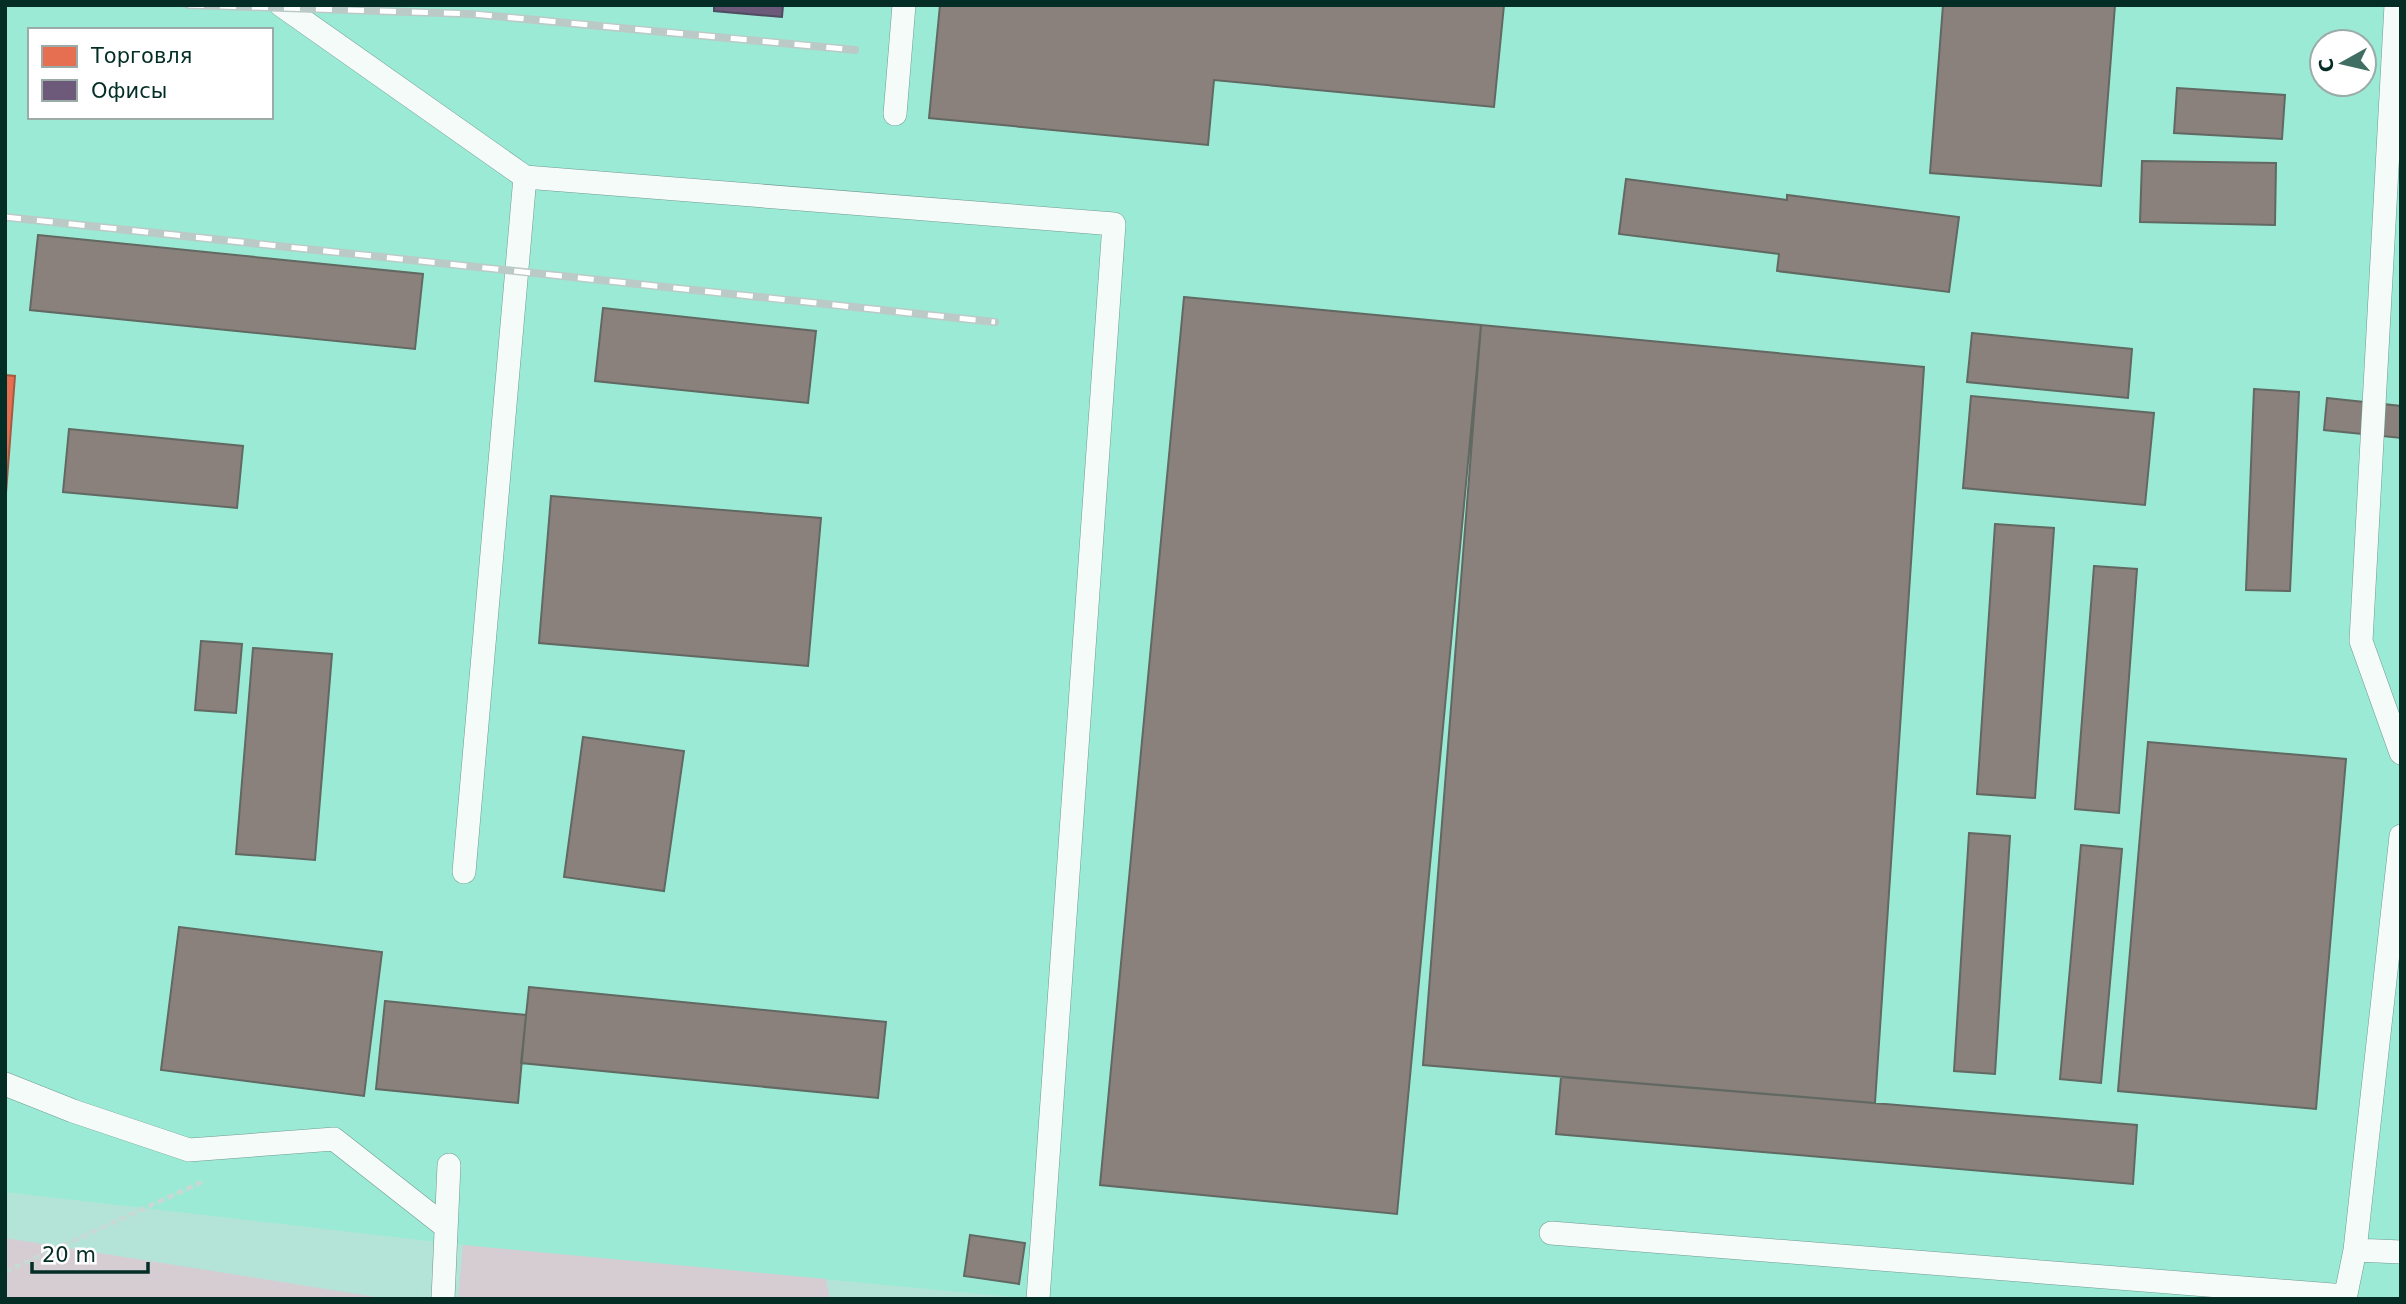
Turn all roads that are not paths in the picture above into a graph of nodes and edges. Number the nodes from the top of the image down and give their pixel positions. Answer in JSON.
{"nodes":[{"id":1,"x":281,"y":5,"type":"edge"},
{"id":2,"x":904,"y":5,"type":"edge"},
{"id":3,"x":2396,"y":5,"type":"edge"},
{"id":4,"x":895,"y":114,"type":"dead end"},
{"id":5,"x":525,"y":177,"type":"junction"},
{"id":6,"x":2401,"y":754,"type":"edge"},
{"id":7,"x":2401,"y":836,"type":"edge"},
{"id":8,"x":464,"y":872,"type":"dead end"},
{"id":9,"x":5,"y":1084,"type":"edge"},
{"id":10,"x":449,"y":1165,"type":"dead end"},
{"id":11,"x":446,"y":1227,"type":"junction"},
{"id":12,"x":1551,"y":1233,"type":"dead end"},
{"id":13,"x":2355,"y":1250,"type":"junction"},
{"id":14,"x":2401,"y":1252,"type":"edge"},
{"id":15,"x":2345,"y":1297,"type":"edge"},
{"id":16,"x":443,"y":1299,"type":"edge"},
{"id":17,"x":1038,"y":1299,"type":"edge"}],
"edges":[{"from":1,"to":5,"type":"lane"},
{"from":2,"to":4,"type":"lane"},
{"from":3,"to":6,"type":"lane"},
{"from":5,"to":8,"type":"lane"},
{"from":5,"to":17,"type":"lane"},
{"from":7,"to":13,"type":"lane"},
{"from":9,"to":11,"type":"lane"},
{"from":10,"to":11,"type":"lane"},
{"from":11,"to":16,"type":"lane"},
{"from":12,"to":15,"type":"lane"},
{"from":13,"to":14,"type":"lane"},
{"from":13,"to":15,"type":"lane"}]}
